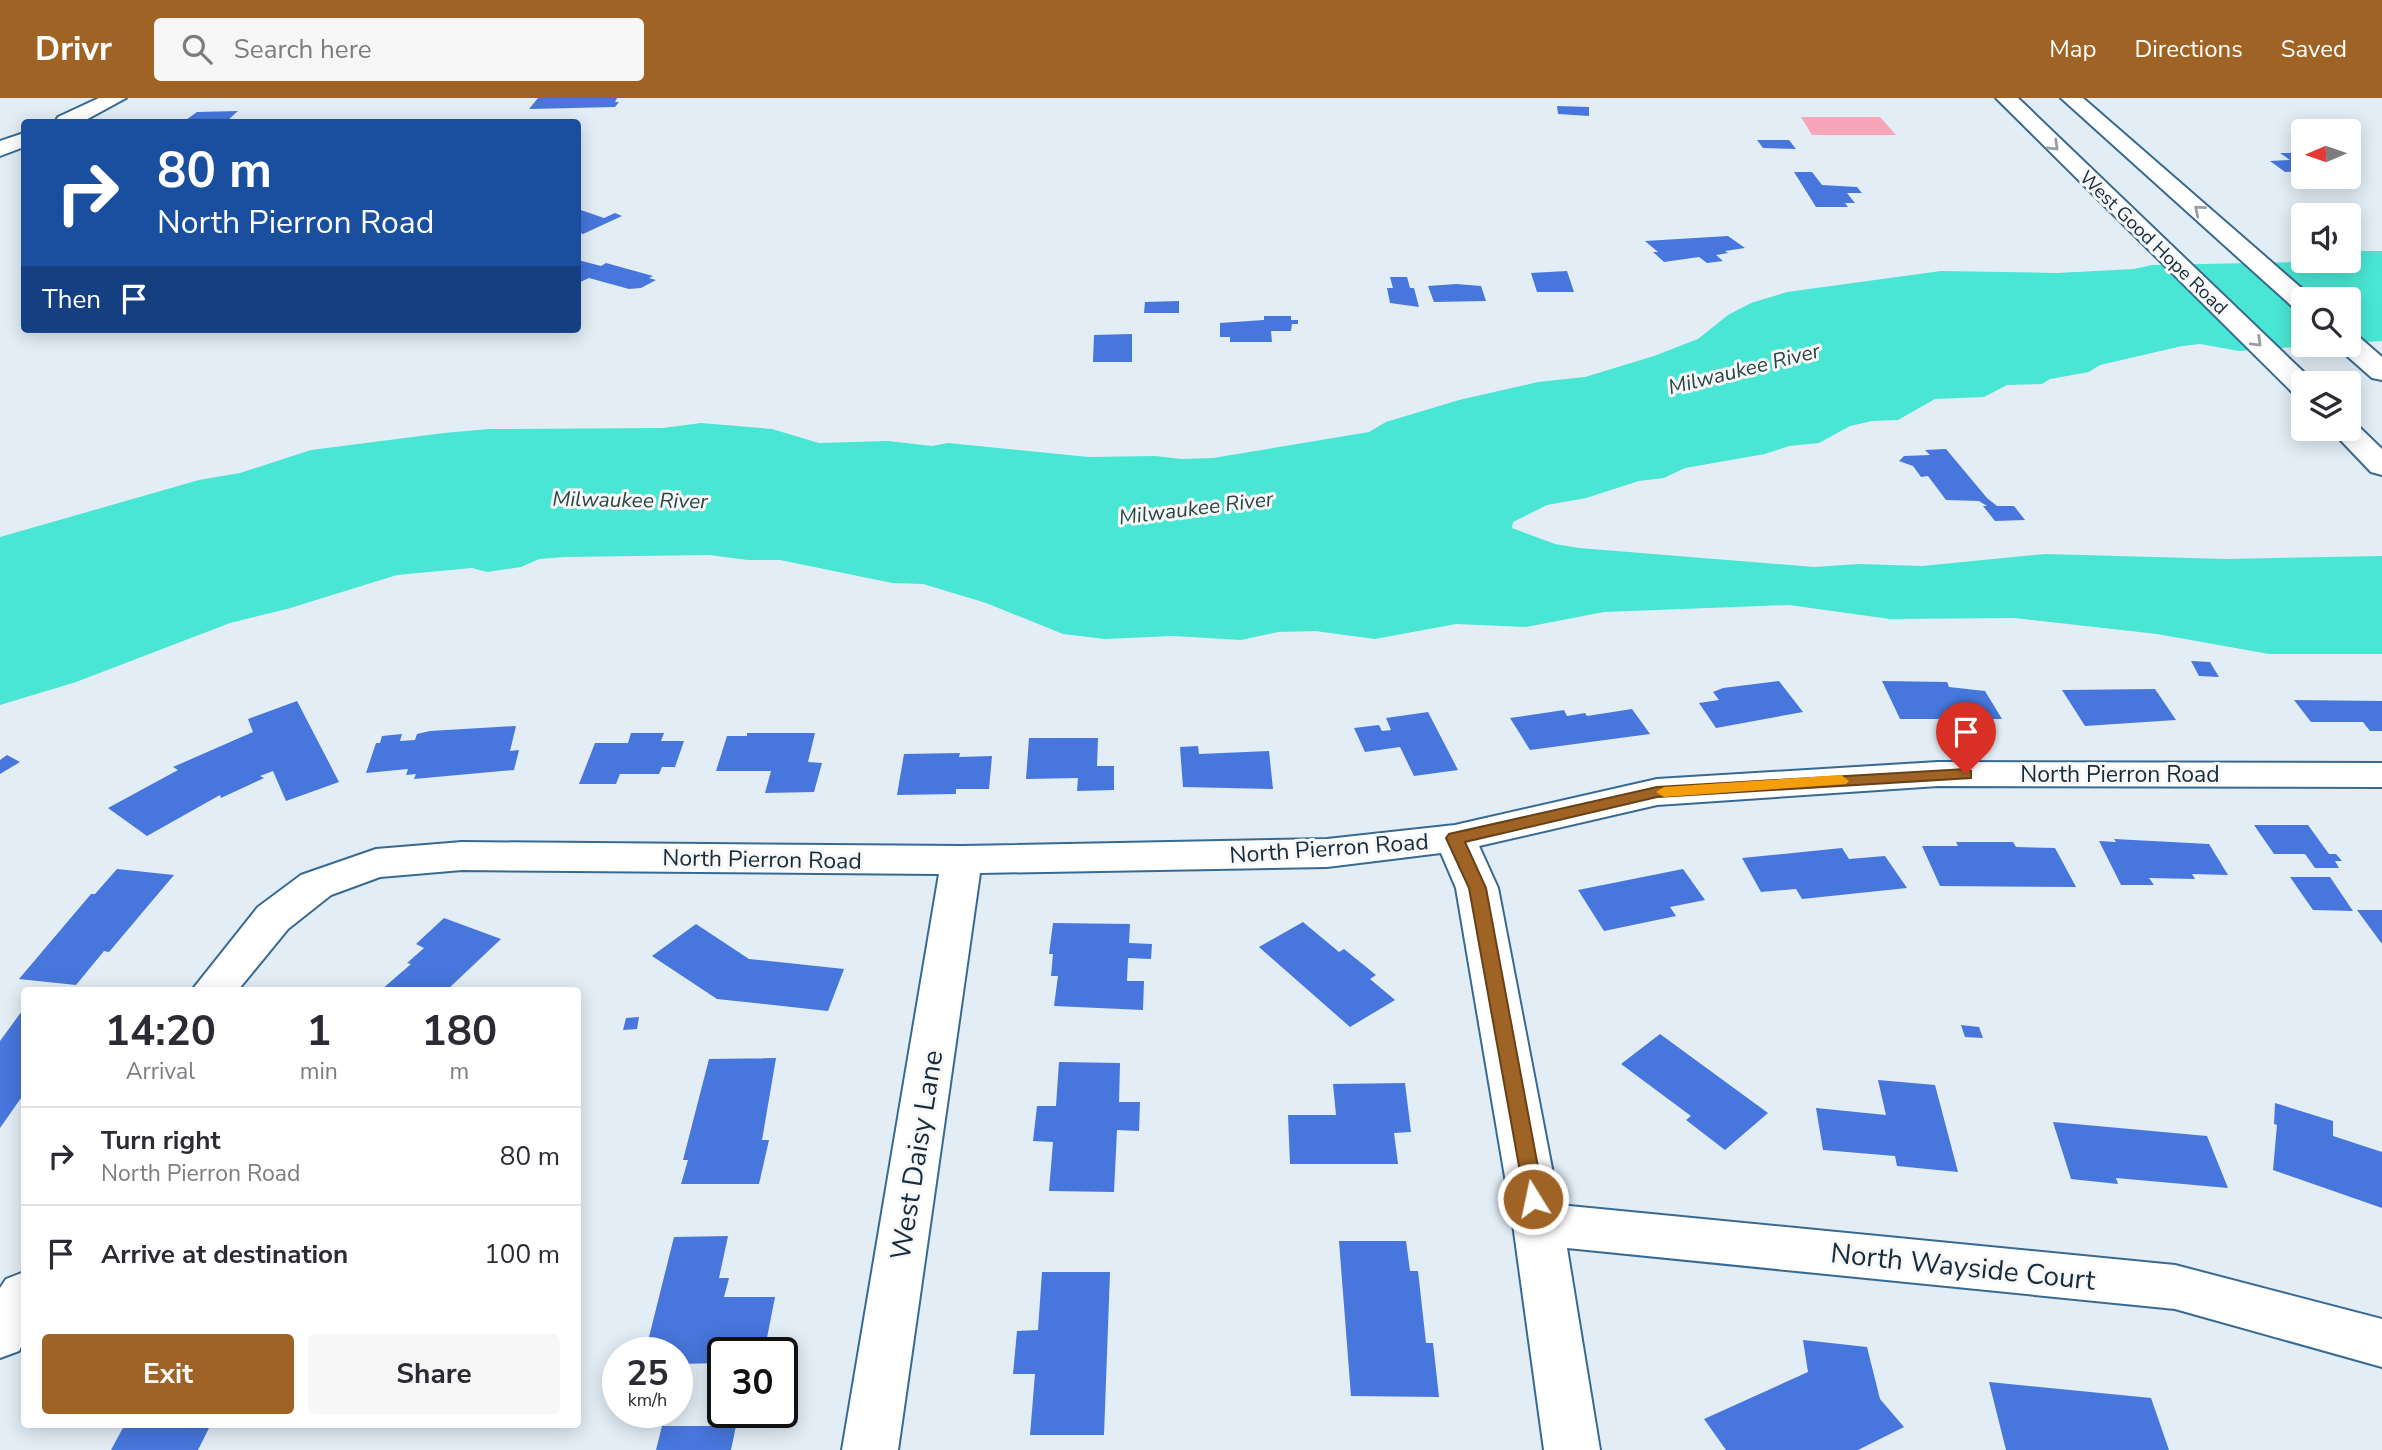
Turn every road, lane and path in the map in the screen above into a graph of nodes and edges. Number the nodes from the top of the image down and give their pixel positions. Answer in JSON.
{"nodes":[{"id":1,"x":116,"y":98,"type":"edge"},
{"id":2,"x":2006,"y":98,"type":"edge"},
{"id":3,"x":2060,"y":102,"type":"edge"},
{"id":4,"x":72,"y":119,"type":"edge"},
{"id":5,"x":21,"y":141,"type":"edge"},
{"id":6,"x":0,"y":149,"type":"edge"},
{"id":7,"x":2291,"y":291,"type":"edge"},
{"id":8,"x":2361,"y":353,"type":"edge"},
{"id":9,"x":2382,"y":372,"type":"edge"},
{"id":10,"x":2291,"y":374,"type":"edge"},
{"id":11,"x":2357,"y":441,"type":"edge"},
{"id":12,"x":2382,"y":466,"type":"edge"},
{"id":13,"x":2382,"y":775,"type":"edge"},
{"id":14,"x":1455,"y":838,"type":"junction"},
{"id":15,"x":962,"y":860,"type":"junction"},
{"id":16,"x":216,"y":987,"type":"edge"},
{"id":17,"x":1538,"y":1224,"type":"junction"},
{"id":18,"x":21,"y":1300,"type":"edge"},
{"id":19,"x":0,"y":1334,"type":"edge"},
{"id":20,"x":2382,"y":1343,"type":"edge"},
{"id":21,"x":870,"y":1450,"type":"edge"},
{"id":22,"x":1572,"y":1450,"type":"edge"}],
"edges":[{"from":1,"to":4,"type":"street"},
{"from":2,"to":10,"type":"street","name":"West Good Hope Road","one_way":true},
{"from":7,"to":3,"type":"street","one_way":true},
{"from":5,"to":6,"type":"street"},
{"from":8,"to":9,"type":"street"},
{"from":11,"to":12,"type":"street"},
{"from":13,"to":14,"type":"street","name":"North Pierron Road"},
{"from":14,"to":15,"type":"street","name":"North Pierron Road"},
{"from":14,"to":17,"type":"street"},
{"from":15,"to":16,"type":"street","name":"North Pierron Road"},
{"from":15,"to":21,"type":"street","name":"West Daisy Lane"},
{"from":17,"to":20,"type":"street","name":"North Wayside Court"},
{"from":17,"to":22,"type":"street"},
{"from":18,"to":19,"type":"street"}]}
